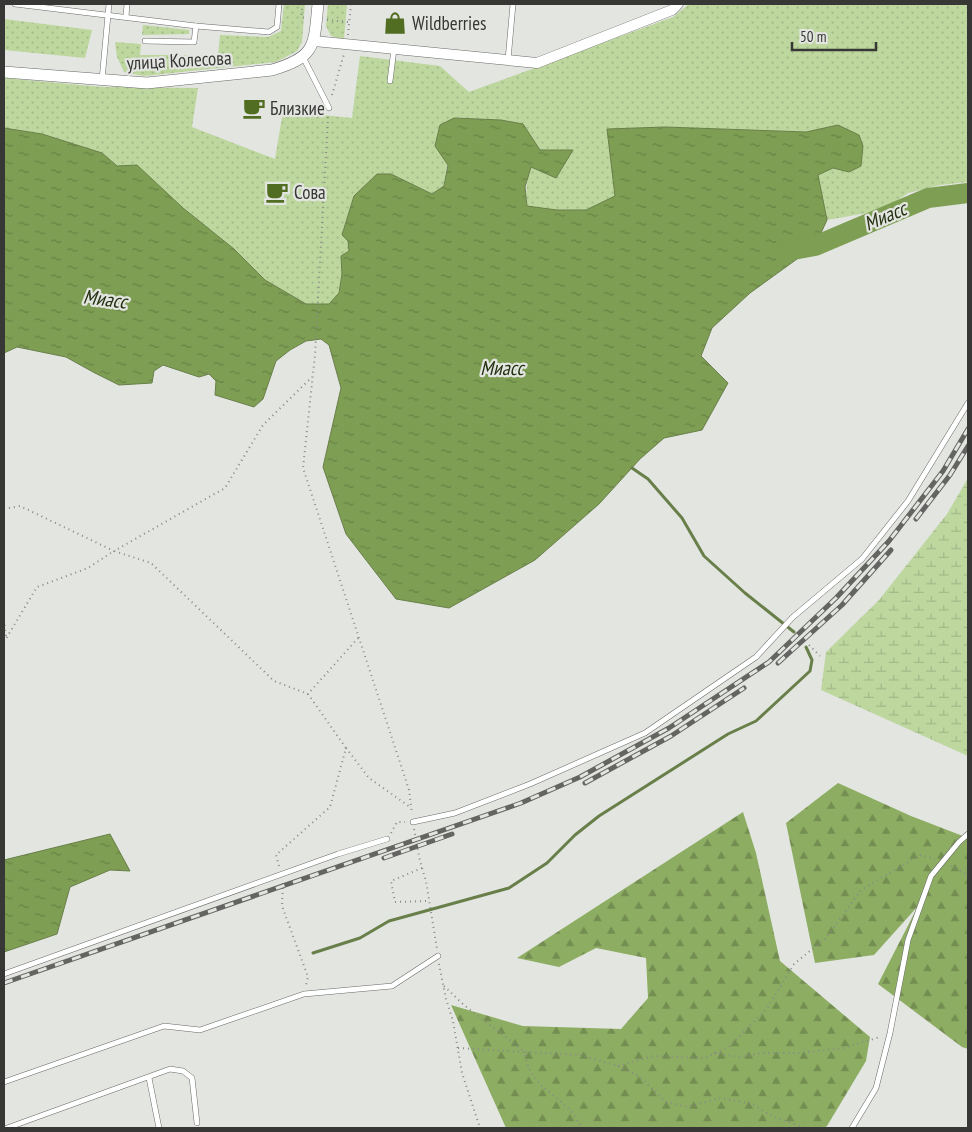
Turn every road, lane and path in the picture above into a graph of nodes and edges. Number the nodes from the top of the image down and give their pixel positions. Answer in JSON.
{"nodes":[{"id":1,"x":15,"y":4,"type":"edge"},
{"id":2,"x":109,"y":4,"type":"edge"},
{"id":3,"x":127,"y":4,"type":"edge"},
{"id":4,"x":279,"y":4,"type":"edge"},
{"id":5,"x":318,"y":4,"type":"edge"},
{"id":6,"x":351,"y":4,"type":"edge"},
{"id":7,"x":513,"y":4,"type":"edge"},
{"id":8,"x":678,"y":4,"type":"edge"},
{"id":9,"x":108,"y":14,"type":"junction"},
{"id":10,"x":126,"y":16,"type":"junction"},
{"id":11,"x":196,"y":26,"type":"junction"},
{"id":12,"x":145,"y":41,"type":"dead end"},
{"id":13,"x":314,"y":41,"type":"junction"},
{"id":14,"x":347,"y":44,"type":"junction"},
{"id":15,"x":394,"y":49,"type":"junction"},
{"id":16,"x":303,"y":56,"type":"junction"},
{"id":17,"x":508,"y":61,"type":"junction"},
{"id":18,"x":4,"y":72,"type":"edge"},
{"id":19,"x":102,"y":80,"type":"junction"},
{"id":20,"x":390,"y":81,"type":"dead end"},
{"id":21,"x":329,"y":108,"type":"junction"},
{"id":22,"x":313,"y":376,"type":"junction"},
{"id":23,"x":968,"y":403,"type":"edge"},
{"id":24,"x":4,"y":509,"type":"edge"},
{"id":25,"x":114,"y":550,"type":"junction"},
{"id":26,"x":4,"y":620,"type":"edge"},
{"id":27,"x":359,"y":637,"type":"junction"},
{"id":28,"x":6,"y":638,"type":"junction"},
{"id":29,"x":4,"y":642,"type":"edge"},
{"id":30,"x":809,"y":645,"type":"dead end"},
{"id":31,"x":820,"y":656,"type":"dead end"},
{"id":32,"x":308,"y":694,"type":"junction"},
{"id":33,"x":346,"y":748,"type":"junction"},
{"id":34,"x":411,"y":808,"type":"junction"},
{"id":35,"x":413,"y":822,"type":"junction"},
{"id":36,"x":968,"y":834,"type":"edge"},
{"id":37,"x":387,"y":840,"type":"joint"},
{"id":38,"x":943,"y":862,"type":"junction"},
{"id":39,"x":422,"y":868,"type":"junction"},
{"id":40,"x":968,"y":875,"type":"edge"},
{"id":41,"x":281,"y":876,"type":"junction"},
{"id":42,"x":428,"y":901,"type":"junction"},
{"id":43,"x":438,"y":956,"type":"junction"},
{"id":44,"x":4,"y":974,"type":"edge"},
{"id":45,"x":443,"y":985,"type":"junction"},
{"id":46,"x":304,"y":994,"type":"junction"},
{"id":47,"x":890,"y":1033,"type":"junction"},
{"id":48,"x":458,"y":1048,"type":"junction"},
{"id":49,"x":525,"y":1052,"type":"junction"},
{"id":50,"x":714,"y":1054,"type":"junction"},
{"id":51,"x":618,"y":1066,"type":"junction"},
{"id":52,"x":149,"y":1078,"type":"junction"},
{"id":53,"x":4,"y":1082,"type":"edge"},
{"id":54,"x":197,"y":1123,"type":"dead end"},
{"id":55,"x":7,"y":1128,"type":"edge"},
{"id":56,"x":159,"y":1128,"type":"edge"},
{"id":57,"x":480,"y":1128,"type":"edge"},
{"id":58,"x":582,"y":1128,"type":"edge"},
{"id":59,"x":805,"y":1128,"type":"edge"},
{"id":60,"x":852,"y":1128,"type":"edge"}],
"edges":[{"from":1,"to":9,"type":"lane"},
{"from":2,"to":9,"type":"lane"},
{"from":3,"to":10,"type":"lane"},
{"from":4,"to":11,"type":"lane"},
{"from":5,"to":13,"type":"street"},
{"from":6,"to":14,"type":"path"},
{"from":7,"to":17,"type":"lane"},
{"from":8,"to":17,"type":"street"},
{"from":9,"to":10,"type":"lane"},
{"from":9,"to":19,"type":"lane"},
{"from":10,"to":11,"type":"lane"},
{"from":11,"to":12,"type":"lane"},
{"from":13,"to":14,"type":"street"},
{"from":13,"to":16,"type":"street","name":"улица Колесова"},
{"from":14,"to":15,"type":"street"},
{"from":14,"to":21,"type":"path"},
{"from":15,"to":17,"type":"street"},
{"from":15,"to":20,"type":"lane"},
{"from":16,"to":19,"type":"street","name":"улица Колесова"},
{"from":16,"to":21,"type":"lane"},
{"from":18,"to":19,"type":"street","name":"улица Колесова"},
{"from":21,"to":22,"type":"path"},
{"from":22,"to":25,"type":"path"},
{"from":22,"to":27,"type":"path"},
{"from":23,"to":35,"type":"lane"},
{"from":24,"to":25,"type":"path"},
{"from":25,"to":28,"type":"path"},
{"from":25,"to":32,"type":"path"},
{"from":26,"to":28,"type":"path"},
{"from":27,"to":32,"type":"path"},
{"from":27,"to":34,"type":"path"},
{"from":28,"to":29,"type":"path"},
{"from":30,"to":31,"type":"path"},
{"from":32,"to":33,"type":"path"},
{"from":33,"to":34,"type":"path"},
{"from":33,"to":41,"type":"path"},
{"from":34,"to":35,"type":"path"},
{"from":35,"to":37,"type":"path"},
{"from":35,"to":39,"type":"path"},
{"from":36,"to":38,"type":"lane"},
{"from":37,"to":41,"type":"lane"},
{"from":38,"to":40,"type":"path"},
{"from":38,"to":47,"type":"lane"},
{"from":38,"to":50,"type":"path"},
{"from":39,"to":42,"type":"path"},
{"from":39,"to":42,"type":"path"},
{"from":41,"to":44,"type":"lane"},
{"from":41,"to":46,"type":"path"},
{"from":42,"to":43,"type":"path"},
{"from":43,"to":45,"type":"path"},
{"from":43,"to":46,"type":"lane"},
{"from":45,"to":48,"type":"path"},
{"from":45,"to":49,"type":"path"},
{"from":46,"to":53,"type":"lane"},
{"from":47,"to":50,"type":"path"},
{"from":47,"to":60,"type":"lane"},
{"from":48,"to":49,"type":"path"},
{"from":48,"to":57,"type":"path"},
{"from":49,"to":51,"type":"path"},
{"from":49,"to":58,"type":"path"},
{"from":50,"to":51,"type":"path"},
{"from":51,"to":59,"type":"path"},
{"from":52,"to":54,"type":"lane"},
{"from":52,"to":55,"type":"lane"},
{"from":52,"to":56,"type":"lane"}]}
